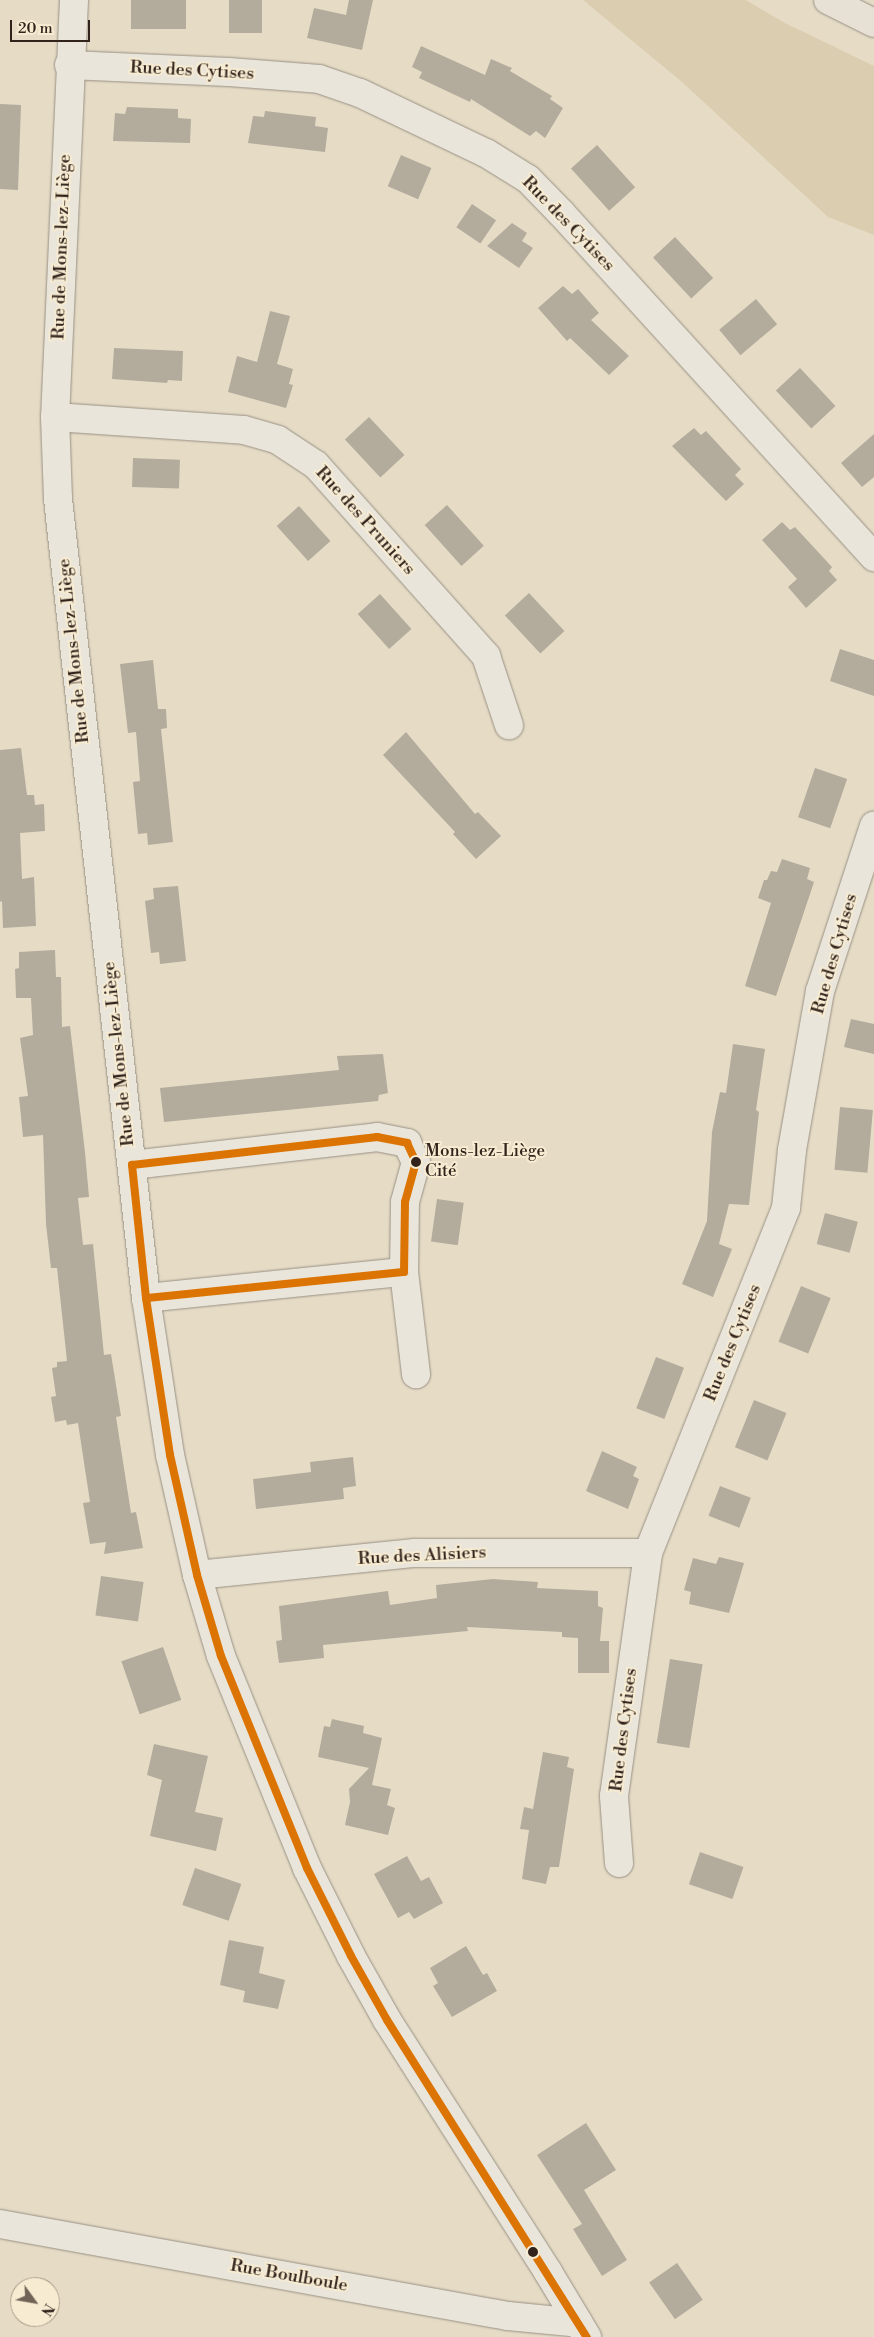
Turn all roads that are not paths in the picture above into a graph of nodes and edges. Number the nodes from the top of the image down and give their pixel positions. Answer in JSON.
{"nodes":[{"id":1,"x":74,"y":0,"type":"edge"},
{"id":2,"x":828,"y":0,"type":"edge"},
{"id":3,"x":874,"y":23,"type":"edge"},
{"id":4,"x":69,"y":65,"type":"junction"},
{"id":5,"x":56,"y":417,"type":"junction"},
{"id":6,"x":874,"y":557,"type":"edge"},
{"id":7,"x":509,"y":725,"type":"dead end"},
{"id":8,"x":874,"y":826,"type":"edge"},
{"id":9,"x":132,"y":1164,"type":"junction"},
{"id":10,"x":404,"y":1272,"type":"junction"},
{"id":11,"x":146,"y":1298,"type":"junction"},
{"id":12,"x":416,"y":1374,"type":"dead end"},
{"id":13,"x":648,"y":1552,"type":"junction"},
{"id":14,"x":197,"y":1576,"type":"junction"},
{"id":15,"x":619,"y":1863,"type":"dead end"},
{"id":16,"x":0,"y":2224,"type":"edge"},
{"id":17,"x":583,"y":2330,"type":"edge"}],
"edges":[{"from":1,"to":4,"type":"street","name":"Rue de Mons-lez-Liège"},
{"from":2,"to":3,"type":"main road"},
{"from":4,"to":5,"type":"street","name":"Rue de Mons-lez-Liège"},
{"from":4,"to":6,"type":"street","name":"Rue des Cytises"},
{"from":5,"to":7,"type":"street","name":"Rue des Pruniers"},
{"from":5,"to":9,"type":"street","name":"Rue de Mons-lez-Liège"},
{"from":8,"to":13,"type":"street","name":"Rue des Cytises"},
{"from":9,"to":10,"type":"street"},
{"from":9,"to":11,"type":"street","name":"Rue de Mons-lez-Liège"},
{"from":10,"to":11,"type":"street"},
{"from":10,"to":12,"type":"street"},
{"from":11,"to":14,"type":"street","name":"Rue de Mons-lez-Liège"},
{"from":13,"to":14,"type":"street","name":"Rue des Alisiers"},
{"from":13,"to":15,"type":"street","name":"Rue des Cytises"},
{"from":14,"to":17,"type":"street","name":"Rue de Mons-lez-Liège"},
{"from":16,"to":17,"type":"street","name":"Rue Boulboule"}]}
